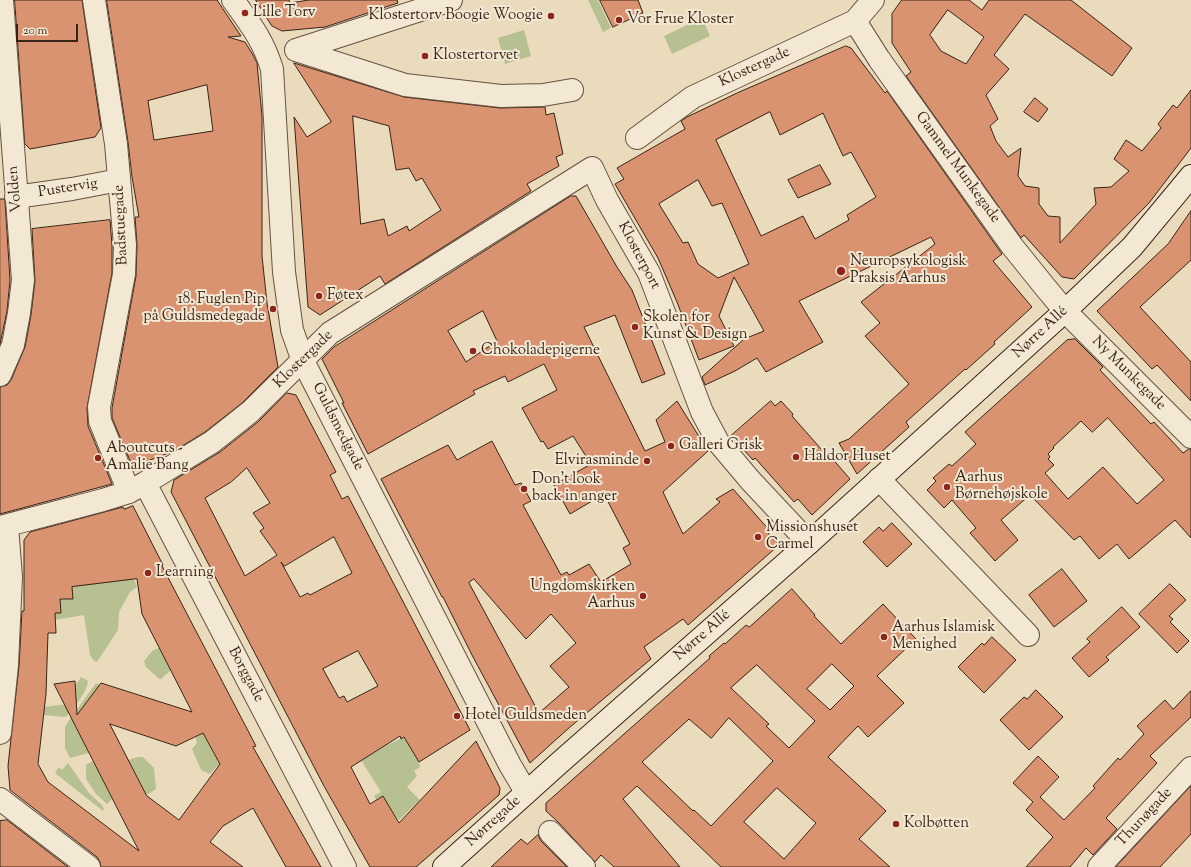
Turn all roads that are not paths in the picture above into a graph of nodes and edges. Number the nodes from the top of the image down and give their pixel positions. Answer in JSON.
{"nodes":[{"id":1,"x":2,"y":0,"type":"edge"},
{"id":2,"x":94,"y":0,"type":"edge"},
{"id":3,"x":233,"y":0,"type":"edge"},
{"id":4,"x":452,"y":0,"type":"edge"},
{"id":5,"x":873,"y":0,"type":"edge"},
{"id":6,"x":855,"y":21,"type":"junction"},
{"id":7,"x":296,"y":50,"type":"junction"},
{"id":8,"x":267,"y":52,"type":"junction"},
{"id":9,"x":572,"y":90,"type":"dead end"},
{"id":10,"x":637,"y":138,"type":"dead end"},
{"id":11,"x":592,"y":168,"type":"joint"},
{"id":12,"x":7,"y":175,"type":"edge"},
{"id":13,"x":1191,"y":176,"type":"edge"},
{"id":14,"x":119,"y":180,"type":"junction"},
{"id":15,"x":16,"y":197,"type":"junction"},
{"id":16,"x":1065,"y":311,"type":"junction"},
{"id":17,"x":303,"y":361,"type":"junction"},
{"id":18,"x":0,"y":376,"type":"edge"},
{"id":19,"x":1191,"y":437,"type":"edge"},
{"id":20,"x":879,"y":479,"type":"junction"},
{"id":21,"x":137,"y":487,"type":"junction"},
{"id":22,"x":4,"y":526,"type":"edge"},
{"id":23,"x":809,"y":543,"type":"junction"},
{"id":24,"x":1028,"y":635,"type":"dead end"},
{"id":25,"x":0,"y":733,"type":"edge"},
{"id":26,"x":1191,"y":768,"type":"edge"},
{"id":27,"x":526,"y":792,"type":"junction"},
{"id":28,"x":0,"y":799,"type":"edge"},
{"id":29,"x":550,"y":832,"type":"dead end"},
{"id":30,"x":89,"y":867,"type":"edge"},
{"id":31,"x":345,"y":867,"type":"edge"},
{"id":32,"x":444,"y":867,"type":"edge"},
{"id":33,"x":584,"y":867,"type":"edge"},
{"id":34,"x":1099,"y":867,"type":"edge"}],
"edges":[{"from":1,"to":12,"type":"street","name":"Volden"},
{"from":2,"to":14,"type":"street","name":"Badstuegade"},
{"from":3,"to":8,"type":"street","name":"Guldsmedgade"},
{"from":4,"to":7,"type":"street"},
{"from":5,"to":6,"type":"street","name":"Klostergade"},
{"from":6,"to":10,"type":"street","name":"Klostergade"},
{"from":6,"to":16,"type":"street","name":"Gammel Munkegade"},
{"from":7,"to":8,"type":"street"},
{"from":7,"to":9,"type":"street"},
{"from":8,"to":17,"type":"street","name":"Guldsmedgade"},
{"from":11,"to":17,"type":"street","name":"Klostergade"},
{"from":11,"to":23,"type":"street","name":"Klosterport"},
{"from":12,"to":15,"type":"street","name":"Volden"},
{"from":13,"to":16,"type":"street","name":"Nørre Allé"},
{"from":14,"to":15,"type":"street","name":"Pustervig"},
{"from":14,"to":21,"type":"street","name":"Badstuegade"},
{"from":15,"to":18,"type":"street","name":"Volden"},
{"from":16,"to":19,"type":"street","name":"Ny Munkegade"},
{"from":16,"to":20,"type":"street","name":"Nørre Allé"},
{"from":17,"to":21,"type":"street","name":"Klostergade"},
{"from":17,"to":27,"type":"street","name":"Guldsmedgade"},
{"from":20,"to":23,"type":"street","name":"Nørre Allé"},
{"from":20,"to":24,"type":"street"},
{"from":21,"to":22,"type":"street","name":"Klostergade"},
{"from":21,"to":31,"type":"street","name":"Borggade"},
{"from":22,"to":25,"type":"street"},
{"from":23,"to":27,"type":"street","name":"Nørre Allé"},
{"from":26,"to":34,"type":"street","name":"Thunøgade"},
{"from":27,"to":32,"type":"street","name":"Nørregade"},
{"from":28,"to":30,"type":"street"},
{"from":29,"to":33,"type":"street"}]}
